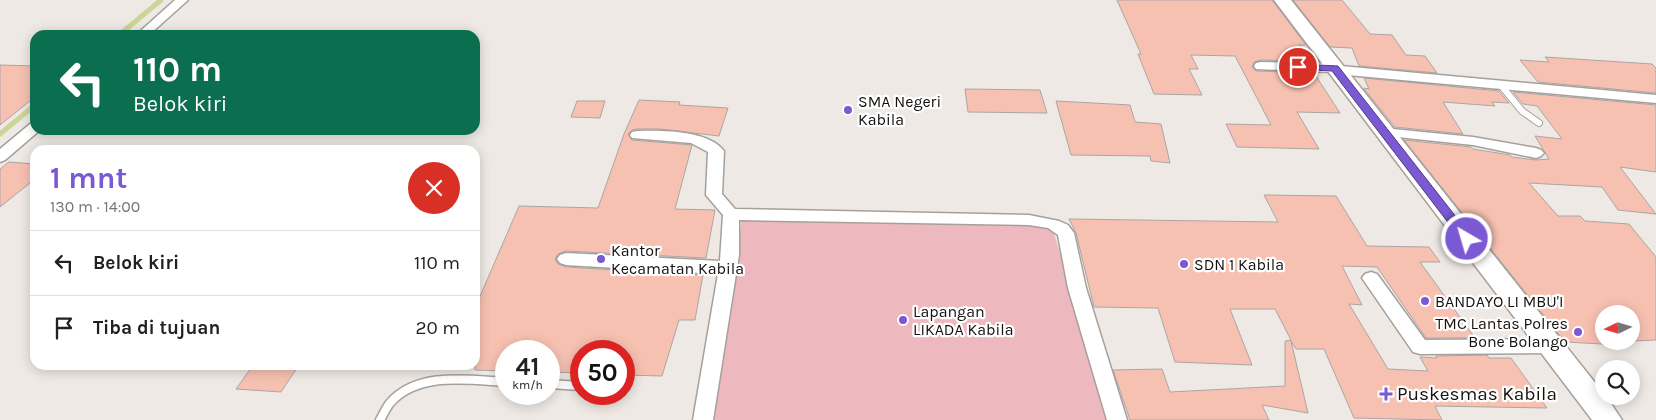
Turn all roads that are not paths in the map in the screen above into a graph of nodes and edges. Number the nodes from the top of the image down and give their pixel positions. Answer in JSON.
{"nodes":[{"id":1,"x":182,"y":0,"type":"edge"},
{"id":2,"x":1282,"y":0,"type":"edge"},
{"id":3,"x":148,"y":30,"type":"edge"},
{"id":4,"x":1261,"y":66,"type":"dead end"},
{"id":5,"x":1335,"y":69,"type":"junction"},
{"id":6,"x":1500,"y":84,"type":"junction"},
{"id":7,"x":1656,"y":99,"type":"edge"},
{"id":8,"x":1538,"y":123,"type":"dead end"},
{"id":9,"x":30,"y":131,"type":"edge"},
{"id":10,"x":1383,"y":132,"type":"junction"},
{"id":11,"x":637,"y":135,"type":"dead end"},
{"id":12,"x":1536,"y":152,"type":"dead end"},
{"id":13,"x":0,"y":157,"type":"edge"},
{"id":14,"x":730,"y":214,"type":"junction"},
{"id":15,"x":566,"y":260,"type":"dead end"},
{"id":16,"x":728,"y":268,"type":"junction"},
{"id":17,"x":1372,"y":278,"type":"dead end"},
{"id":18,"x":1551,"y":346,"type":"junction"},
{"id":19,"x":495,"y":382,"type":"edge"},
{"id":20,"x":380,"y":420,"type":"edge"},
{"id":21,"x":703,"y":420,"type":"edge"},
{"id":22,"x":1117,"y":420,"type":"edge"},
{"id":23,"x":1608,"y":420,"type":"edge"}],
"edges":[{"from":1,"to":3,"type":"street"},
{"from":2,"to":5,"type":"main road"},
{"from":4,"to":5,"type":"street"},
{"from":5,"to":6,"type":"street"},
{"from":5,"to":10,"type":"main road"},
{"from":6,"to":7,"type":"street"},
{"from":6,"to":8,"type":"lane"},
{"from":9,"to":13,"type":"street"},
{"from":10,"to":12,"type":"street"},
{"from":10,"to":18,"type":"main road"},
{"from":11,"to":14,"type":"street"},
{"from":14,"to":16,"type":"street"},
{"from":14,"to":22,"type":"street"},
{"from":15,"to":16,"type":"street"},
{"from":16,"to":21,"type":"street"},
{"from":17,"to":18,"type":"street"},
{"from":18,"to":23,"type":"main road"},
{"from":19,"to":20,"type":"lane"}]}
